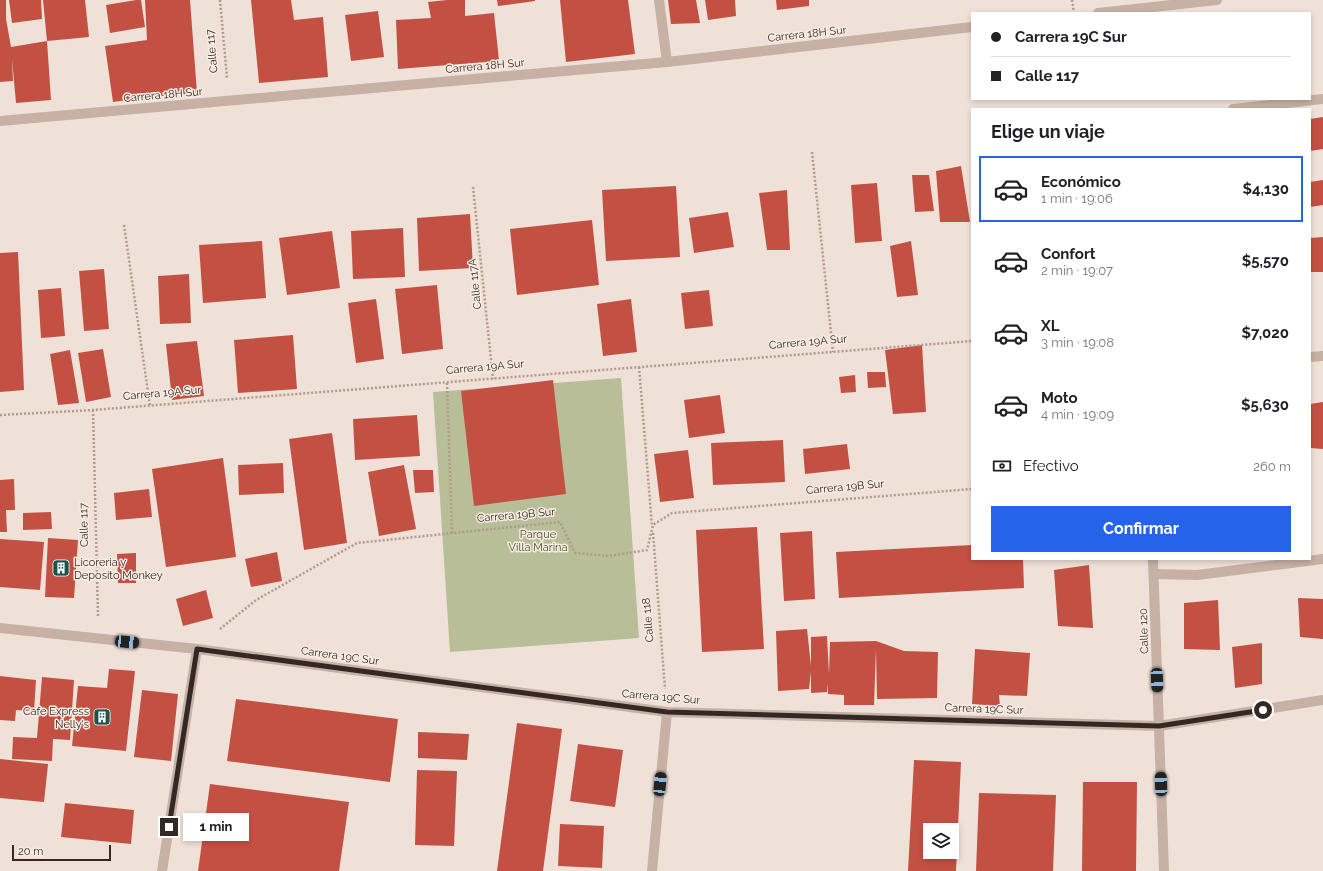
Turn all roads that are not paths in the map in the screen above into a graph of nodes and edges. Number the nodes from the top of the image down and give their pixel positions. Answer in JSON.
{"nodes":[{"id":1,"x":659,"y":0,"type":"edge"},
{"id":2,"x":1217,"y":0,"type":"edge"},
{"id":3,"x":1107,"y":12,"type":"edge"},
{"id":4,"x":971,"y":27,"type":"edge"},
{"id":5,"x":667,"y":62,"type":"junction"},
{"id":6,"x":1323,"y":99,"type":"edge"},
{"id":7,"x":1242,"y":108,"type":"edge"},
{"id":8,"x":0,"y":121,"type":"edge"},
{"id":9,"x":1323,"y":356,"type":"edge"},
{"id":10,"x":1311,"y":357,"type":"edge"},
{"id":11,"x":1153,"y":560,"type":"edge"},
{"id":12,"x":1323,"y":560,"type":"edge"},
{"id":13,"x":1154,"y":574,"type":"junction"},
{"id":14,"x":0,"y":628,"type":"edge"},
{"id":15,"x":197,"y":649,"type":"junction"},
{"id":16,"x":1323,"y":700,"type":"edge"},
{"id":17,"x":667,"y":712,"type":"junction"},
{"id":18,"x":1159,"y":726,"type":"junction"},
{"id":19,"x":162,"y":871,"type":"edge"},
{"id":20,"x":652,"y":871,"type":"edge"},
{"id":21,"x":1164,"y":871,"type":"edge"}],
"edges":[{"from":1,"to":5,"type":"street"},
{"from":2,"to":3,"type":"street"},
{"from":4,"to":5,"type":"street","name":"Carrera 18H Sur"},
{"from":5,"to":8,"type":"street","name":"Carrera 18H Sur"},
{"from":6,"to":7,"type":"street"},
{"from":9,"to":10,"type":"street"},
{"from":11,"to":13,"type":"street","name":"Calle 120"},
{"from":12,"to":13,"type":"street"},
{"from":13,"to":18,"type":"street","name":"Calle 120"},
{"from":14,"to":15,"type":"street","name":"Carrera 19C Sur"},
{"from":15,"to":17,"type":"street","name":"Carrera 19C Sur"},
{"from":15,"to":19,"type":"street"},
{"from":16,"to":18,"type":"street","name":"Carrera 19C Sur"},
{"from":17,"to":18,"type":"street","name":"Carrera 19C Sur"},
{"from":17,"to":20,"type":"street"},
{"from":18,"to":21,"type":"street","name":"Calle 120"}]}
